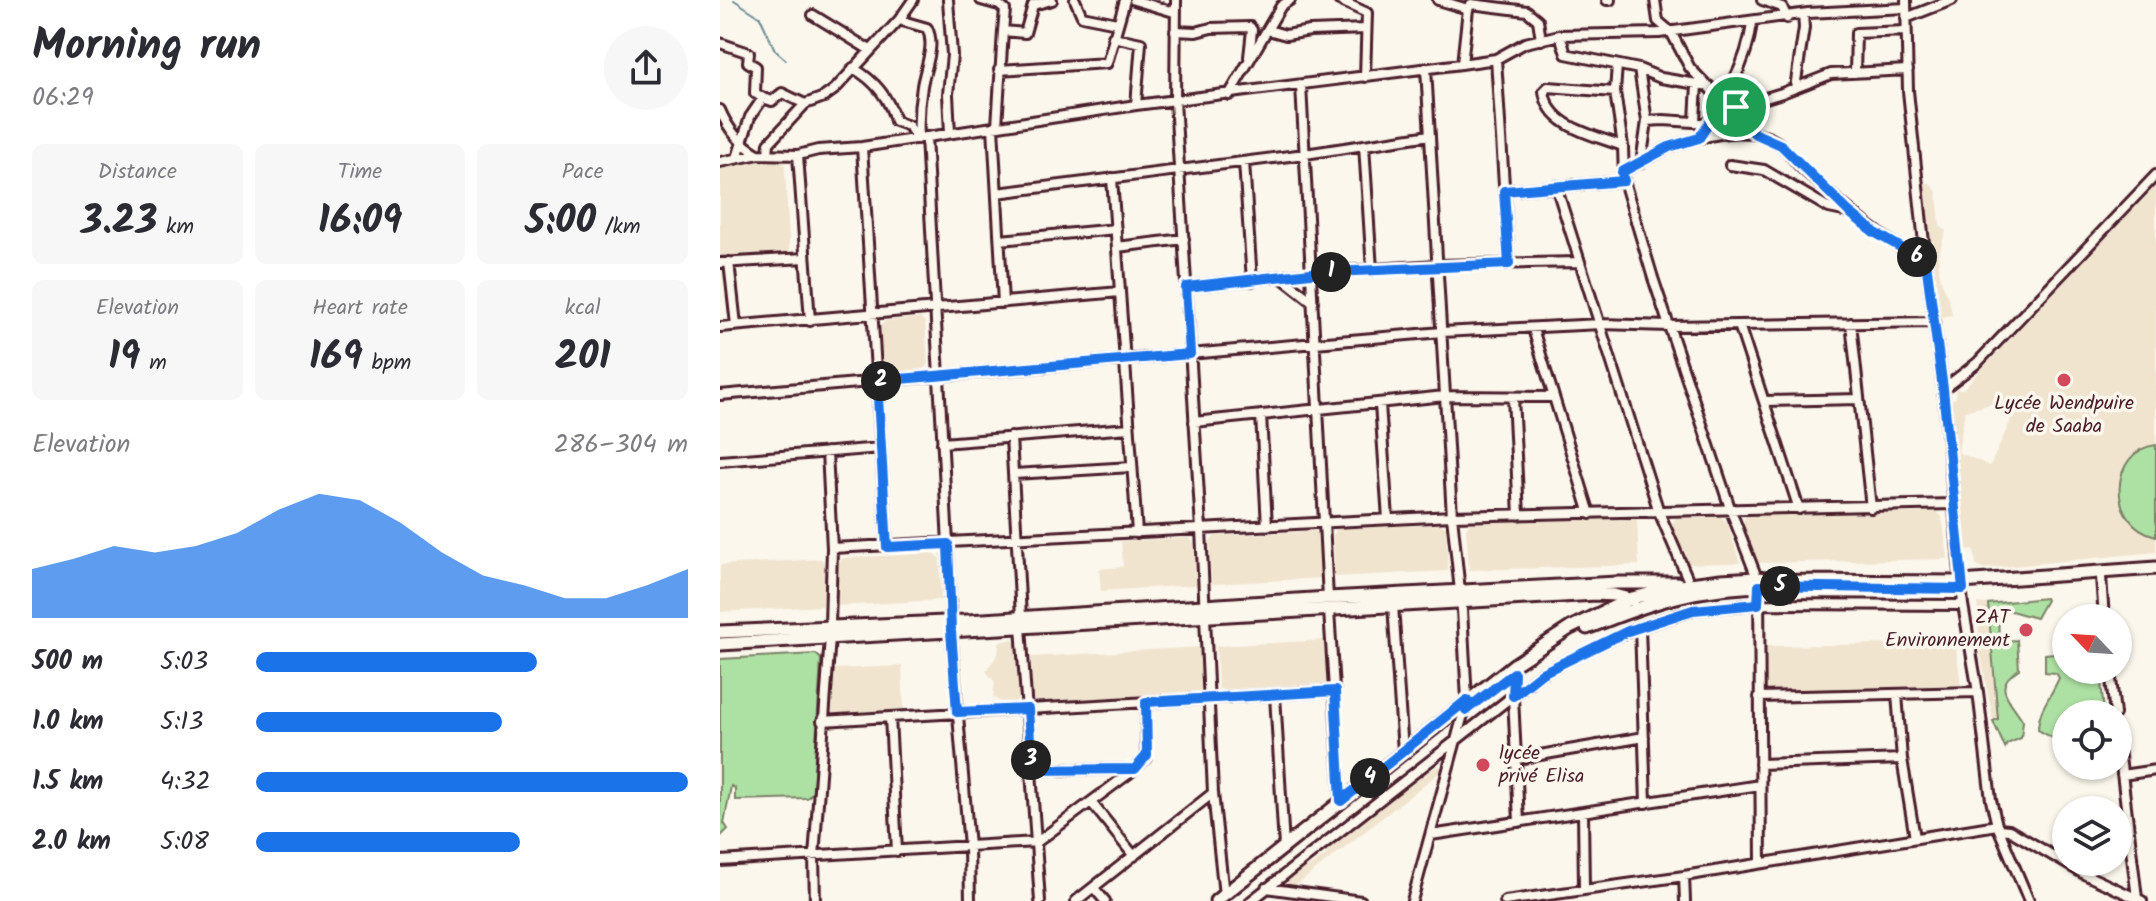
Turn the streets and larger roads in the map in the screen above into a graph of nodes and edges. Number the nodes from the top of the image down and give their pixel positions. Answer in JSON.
{"nodes":[{"id":1,"x":913,"y":0,"type":"edge"},
{"id":2,"x":948,"y":0,"type":"edge"},
{"id":3,"x":981,"y":0,"type":"edge"},
{"id":4,"x":1052,"y":0,"type":"edge"},
{"id":5,"x":1075,"y":0,"type":"edge"},
{"id":6,"x":1125,"y":0,"type":"edge"},
{"id":7,"x":1134,"y":0,"type":"edge"},
{"id":8,"x":1176,"y":0,"type":"edge"},
{"id":9,"x":1290,"y":0,"type":"edge"},
{"id":10,"x":1339,"y":0,"type":"edge"},
{"id":11,"x":1438,"y":0,"type":"edge"},
{"id":12,"x":1530,"y":0,"type":"edge"},
{"id":13,"x":1655,"y":0,"type":"edge"},
{"id":14,"x":1762,"y":0,"type":"edge"},
{"id":15,"x":1812,"y":0,"type":"edge"},
{"id":16,"x":1952,"y":0,"type":"edge"},
{"id":17,"x":1881,"y":4,"type":"edge"},
{"id":18,"x":1468,"y":9,"type":"junction"},
{"id":19,"x":1906,"y":9,"type":"edge"},
{"id":20,"x":1527,"y":11,"type":"junction"},
{"id":21,"x":1174,"y":12,"type":"junction"},
{"id":22,"x":1806,"y":14,"type":"junction"},
{"id":23,"x":813,"y":15,"type":"dead end"},
{"id":24,"x":1787,"y":18,"type":"junction"},
{"id":25,"x":899,"y":20,"type":"junction"},
{"id":26,"x":1117,"y":23,"type":"junction"},
{"id":27,"x":1752,"y":23,"type":"junction"},
{"id":28,"x":1366,"y":29,"type":"junction"},
{"id":29,"x":1268,"y":30,"type":"junction"},
{"id":30,"x":1003,"y":31,"type":"junction"},
{"id":31,"x":1175,"y":31,"type":"junction"},
{"id":32,"x":1906,"y":31,"type":"junction"},
{"id":33,"x":1671,"y":32,"type":"junction"},
{"id":34,"x":1560,"y":35,"type":"junction"},
{"id":35,"x":1113,"y":37,"type":"junction"},
{"id":36,"x":1541,"y":40,"type":"junction"},
{"id":37,"x":720,"y":43,"type":"edge"},
{"id":38,"x":870,"y":50,"type":"junction"},
{"id":39,"x":1496,"y":59,"type":"junction"},
{"id":40,"x":1249,"y":61,"type":"junction"},
{"id":41,"x":1462,"y":64,"type":"junction"},
{"id":42,"x":1617,"y":65,"type":"junction"},
{"id":43,"x":853,"y":68,"type":"junction"},
{"id":44,"x":1426,"y":68,"type":"junction"},
{"id":45,"x":1639,"y":69,"type":"junction"},
{"id":46,"x":999,"y":70,"type":"junction"},
{"id":47,"x":1908,"y":70,"type":"junction"},
{"id":48,"x":1855,"y":73,"type":"junction"},
{"id":49,"x":1365,"y":77,"type":"junction"},
{"id":50,"x":1697,"y":84,"type":"junction"},
{"id":51,"x":1301,"y":85,"type":"junction"},
{"id":52,"x":1709,"y":86,"type":"junction"},
{"id":53,"x":1795,"y":88,"type":"junction"},
{"id":54,"x":1615,"y":92,"type":"junction"},
{"id":55,"x":1229,"y":95,"type":"junction"},
{"id":56,"x":763,"y":98,"type":"junction"},
{"id":57,"x":1175,"y":101,"type":"junction"},
{"id":58,"x":1723,"y":102,"type":"junction"},
{"id":59,"x":805,"y":104,"type":"junction"},
{"id":60,"x":1136,"y":105,"type":"junction"},
{"id":61,"x":1736,"y":107,"type":"junction"},
{"id":62,"x":720,"y":110,"type":"edge"},
{"id":63,"x":1647,"y":121,"type":"junction"},
{"id":64,"x":1695,"y":121,"type":"junction"},
{"id":65,"x":1709,"y":123,"type":"junction"},
{"id":66,"x":995,"y":127,"type":"junction"},
{"id":67,"x":950,"y":133,"type":"junction"},
{"id":68,"x":1754,"y":133,"type":"junction"},
{"id":69,"x":1430,"y":135,"type":"junction"},
{"id":70,"x":921,"y":138,"type":"junction"},
{"id":71,"x":1699,"y":138,"type":"junction"},
{"id":72,"x":743,"y":145,"type":"junction"},
{"id":73,"x":1364,"y":145,"type":"junction"},
{"id":74,"x":1623,"y":146,"type":"junction"},
{"id":75,"x":862,"y":147,"type":"junction"},
{"id":76,"x":764,"y":154,"type":"junction"},
{"id":77,"x":1305,"y":154,"type":"junction"},
{"id":78,"x":798,"y":155,"type":"junction"},
{"id":79,"x":737,"y":158,"type":"junction"},
{"id":80,"x":720,"y":162,"type":"edge"},
{"id":81,"x":1244,"y":162,"type":"junction"},
{"id":82,"x":1641,"y":163,"type":"junction"},
{"id":83,"x":1730,"y":165,"type":"dead end"},
{"id":84,"x":1180,"y":169,"type":"junction"},
{"id":85,"x":2156,"y":175,"type":"edge"},
{"id":86,"x":1623,"y":177,"type":"junction"},
{"id":87,"x":1112,"y":178,"type":"junction"},
{"id":88,"x":1556,"y":186,"type":"junction"},
{"id":89,"x":1504,"y":191,"type":"junction"},
{"id":90,"x":997,"y":193,"type":"junction"},
{"id":91,"x":1849,"y":212,"type":"junction"},
{"id":92,"x":1116,"y":229,"type":"junction"},
{"id":93,"x":1184,"y":239,"type":"junction"},
{"id":94,"x":1000,"y":240,"type":"junction"},
{"id":95,"x":1117,"y":247,"type":"junction"},
{"id":96,"x":805,"y":258,"type":"junction"},
{"id":97,"x":1580,"y":262,"type":"junction"},
{"id":98,"x":1926,"y":262,"type":"junction"},
{"id":99,"x":724,"y":263,"type":"edge"},
{"id":100,"x":1509,"y":264,"type":"junction"},
{"id":101,"x":1437,"y":265,"type":"junction"},
{"id":102,"x":1372,"y":270,"type":"junction"},
{"id":103,"x":1311,"y":273,"type":"junction"},
{"id":104,"x":1281,"y":277,"type":"junction"},
{"id":105,"x":1252,"y":281,"type":"junction"},
{"id":106,"x":1186,"y":287,"type":"junction"},
{"id":107,"x":1120,"y":292,"type":"junction"},
{"id":108,"x":1313,"y":302,"type":"junction"},
{"id":109,"x":1003,"y":303,"type":"junction"},
{"id":110,"x":935,"y":309,"type":"junction"},
{"id":111,"x":873,"y":315,"type":"junction"},
{"id":112,"x":810,"y":321,"type":"junction"},
{"id":113,"x":1935,"y":322,"type":"junction"},
{"id":114,"x":1851,"y":323,"type":"junction"},
{"id":115,"x":1601,"y":324,"type":"junction"},
{"id":116,"x":736,"y":325,"type":"junction"},
{"id":117,"x":1739,"y":325,"type":"junction"},
{"id":118,"x":1669,"y":326,"type":"junction"},
{"id":119,"x":720,"y":327,"type":"edge"},
{"id":120,"x":1533,"y":329,"type":"junction"},
{"id":121,"x":1442,"y":332,"type":"junction"},
{"id":122,"x":1315,"y":341,"type":"junction"},
{"id":123,"x":1190,"y":354,"type":"junction"},
{"id":124,"x":1125,"y":360,"type":"junction"},
{"id":125,"x":939,"y":376,"type":"junction"},
{"id":126,"x":877,"y":381,"type":"junction"},
{"id":127,"x":1943,"y":389,"type":"junction"},
{"id":128,"x":720,"y":395,"type":"edge"},
{"id":129,"x":1445,"y":396,"type":"junction"},
{"id":130,"x":1513,"y":397,"type":"junction"},
{"id":131,"x":1554,"y":397,"type":"junction"},
{"id":132,"x":1859,"y":399,"type":"junction"},
{"id":133,"x":1764,"y":401,"type":"junction"},
{"id":134,"x":1380,"y":404,"type":"junction"},
{"id":135,"x":1319,"y":410,"type":"junction"},
{"id":136,"x":1261,"y":415,"type":"junction"},
{"id":137,"x":1194,"y":422,"type":"junction"},
{"id":138,"x":1129,"y":428,"type":"junction"},
{"id":139,"x":1011,"y":437,"type":"junction"},
{"id":140,"x":942,"y":443,"type":"junction"},
{"id":141,"x":881,"y":448,"type":"junction"},
{"id":142,"x":827,"y":452,"type":"junction"},
{"id":143,"x":720,"y":461,"type":"edge"},
{"id":144,"x":1132,"y":467,"type":"junction"},
{"id":145,"x":1014,"y":474,"type":"junction"},
{"id":146,"x":1953,"y":504,"type":"junction"},
{"id":147,"x":1871,"y":508,"type":"junction"},
{"id":148,"x":1799,"y":509,"type":"junction"},
{"id":149,"x":1731,"y":511,"type":"junction"},
{"id":150,"x":1659,"y":512,"type":"junction"},
{"id":151,"x":1590,"y":514,"type":"junction"},
{"id":152,"x":1519,"y":515,"type":"junction"},
{"id":153,"x":1452,"y":516,"type":"junction"},
{"id":154,"x":1388,"y":519,"type":"junction"},
{"id":155,"x":1325,"y":523,"type":"junction"},
{"id":156,"x":1267,"y":526,"type":"junction"},
{"id":157,"x":1201,"y":529,"type":"junction"},
{"id":158,"x":1137,"y":533,"type":"junction"},
{"id":159,"x":1018,"y":540,"type":"junction"},
{"id":160,"x":948,"y":544,"type":"junction"},
{"id":161,"x":887,"y":547,"type":"junction"},
{"id":162,"x":832,"y":548,"type":"junction"},
{"id":163,"x":2156,"y":569,"type":"edge"},
{"id":164,"x":2101,"y":577,"type":"junction"},
{"id":165,"x":1758,"y":582,"type":"junction"},
{"id":166,"x":1690,"y":584,"type":"junction"},
{"id":167,"x":1962,"y":586,"type":"junction"},
{"id":168,"x":1460,"y":598,"type":"junction"},
{"id":169,"x":1634,"y":603,"type":"junction"},
{"id":170,"x":1329,"y":604,"type":"junction"},
{"id":171,"x":1758,"y":604,"type":"junction"},
{"id":172,"x":2103,"y":604,"type":"edge"},
{"id":173,"x":1393,"y":605,"type":"junction"},
{"id":174,"x":1963,"y":605,"type":"junction"},
{"id":175,"x":1205,"y":611,"type":"junction"},
{"id":176,"x":1021,"y":622,"type":"junction"},
{"id":177,"x":950,"y":626,"type":"junction"},
{"id":178,"x":1640,"y":627,"type":"junction"},
{"id":179,"x":720,"y":632,"type":"edge"},
{"id":180,"x":830,"y":632,"type":"junction"},
{"id":181,"x":720,"y":644,"type":"edge"},
{"id":182,"x":1514,"y":673,"type":"junction"},
{"id":183,"x":1335,"y":691,"type":"junction"},
{"id":184,"x":1978,"y":692,"type":"junction"},
{"id":185,"x":1897,"y":694,"type":"junction"},
{"id":186,"x":1275,"y":695,"type":"junction"},
{"id":187,"x":1513,"y":696,"type":"junction"},
{"id":188,"x":1759,"y":697,"type":"junction"},
{"id":189,"x":1210,"y":699,"type":"junction"},
{"id":190,"x":1146,"y":702,"type":"junction"},
{"id":191,"x":1467,"y":705,"type":"junction"},
{"id":192,"x":1028,"y":709,"type":"junction"},
{"id":193,"x":957,"y":712,"type":"junction"},
{"id":194,"x":890,"y":717,"type":"junction"},
{"id":195,"x":822,"y":721,"type":"junction"},
{"id":196,"x":1644,"y":737,"type":"junction"},
{"id":197,"x":1456,"y":739,"type":"junction"},
{"id":198,"x":1403,"y":752,"type":"junction"},
{"id":199,"x":1517,"y":759,"type":"junction"},
{"id":200,"x":1902,"y":759,"type":"junction"},
{"id":201,"x":1760,"y":764,"type":"junction"},
{"id":202,"x":1135,"y":769,"type":"junction"},
{"id":203,"x":1032,"y":770,"type":"junction"},
{"id":204,"x":2156,"y":770,"type":"edge"},
{"id":205,"x":2132,"y":774,"type":"edge"},
{"id":206,"x":2123,"y":780,"type":"edge"},
{"id":207,"x":1760,"y":785,"type":"junction"},
{"id":208,"x":1213,"y":793,"type":"junction"},
{"id":209,"x":1341,"y":801,"type":"junction"},
{"id":210,"x":1091,"y":802,"type":"junction"},
{"id":211,"x":1646,"y":803,"type":"junction"},
{"id":212,"x":1583,"y":812,"type":"junction"},
{"id":213,"x":1519,"y":822,"type":"junction"},
{"id":214,"x":1998,"y":827,"type":"junction"},
{"id":215,"x":1431,"y":835,"type":"junction"},
{"id":216,"x":1915,"y":838,"type":"junction"},
{"id":217,"x":1037,"y":842,"type":"junction"},
{"id":218,"x":969,"y":847,"type":"junction"},
{"id":219,"x":1284,"y":847,"type":"junction"},
{"id":220,"x":897,"y":851,"type":"junction"},
{"id":221,"x":1134,"y":856,"type":"junction"},
{"id":222,"x":814,"y":857,"type":"junction"},
{"id":223,"x":720,"y":861,"type":"edge"},
{"id":224,"x":1761,"y":863,"type":"junction"},
{"id":225,"x":1684,"y":876,"type":"junction"},
{"id":226,"x":1094,"y":888,"type":"junction"},
{"id":227,"x":1266,"y":888,"type":"junction"},
{"id":228,"x":1584,"y":888,"type":"junction"},
{"id":229,"x":1558,"y":897,"type":"edge"},
{"id":230,"x":1222,"y":899,"type":"edge"},
{"id":231,"x":2139,"y":900,"type":"edge"},
{"id":232,"x":815,"y":901,"type":"edge"},
{"id":233,"x":970,"y":901,"type":"edge"},
{"id":234,"x":1040,"y":901,"type":"edge"},
{"id":235,"x":1076,"y":901,"type":"edge"},
{"id":236,"x":1105,"y":901,"type":"edge"},
{"id":237,"x":1251,"y":901,"type":"edge"},
{"id":238,"x":1361,"y":901,"type":"edge"},
{"id":239,"x":1412,"y":901,"type":"edge"},
{"id":240,"x":1505,"y":901,"type":"edge"},
{"id":241,"x":1685,"y":901,"type":"edge"},
{"id":242,"x":2029,"y":901,"type":"edge"}],
"edges":[{"from":1,"to":25,"type":"street"},
{"from":2,"to":67,"type":"street"},
{"from":3,"to":30,"type":"street"},
{"from":4,"to":30,"type":"street"},
{"from":5,"to":26,"type":"street"},
{"from":6,"to":26,"type":"street"},
{"from":7,"to":21,"type":"street"},
{"from":8,"to":21,"type":"street"},
{"from":9,"to":29,"type":"street"},
{"from":10,"to":28,"type":"street"},
{"from":11,"to":18,"type":"street"},
{"from":12,"to":20,"type":"street"},
{"from":13,"to":33,"type":"street"},
{"from":14,"to":24,"type":"street"},
{"from":15,"to":22,"type":"street"},
{"from":16,"to":19,"type":"street"},
{"from":17,"to":19,"type":"street"},
{"from":17,"to":22,"type":"street"},
{"from":18,"to":20,"type":"street"},
{"from":18,"to":41,"type":"street"},
{"from":19,"to":32,"type":"street"},
{"from":20,"to":36,"type":"street"},
{"from":21,"to":31,"type":"street"},
{"from":22,"to":24,"type":"street"},
{"from":22,"to":53,"type":"street"},
{"from":23,"to":38,"type":"street"},
{"from":24,"to":27,"type":"street"},
{"from":25,"to":38,"type":"street"},
{"from":25,"to":70,"type":"street"},
{"from":26,"to":35,"type":"street"},
{"from":27,"to":33,"type":"street"},
{"from":27,"to":58,"type":"street"},
{"from":28,"to":29,"type":"street"},
{"from":28,"to":49,"type":"street"},
{"from":29,"to":40,"type":"street"},
{"from":30,"to":46,"type":"street"},
{"from":31,"to":40,"type":"street"},
{"from":31,"to":57,"type":"street"},
{"from":32,"to":47,"type":"street"},
{"from":32,"to":48,"type":"street"},
{"from":33,"to":34,"type":"street"},
{"from":33,"to":52,"type":"street"},
{"from":34,"to":36,"type":"street"},
{"from":34,"to":42,"type":"street"},
{"from":35,"to":46,"type":"street"},
{"from":35,"to":60,"type":"street"},
{"from":36,"to":39,"type":"street"},
{"from":37,"to":56,"type":"street"},
{"from":38,"to":43,"type":"street"},
{"from":39,"to":41,"type":"street"},
{"from":39,"to":89,"type":"street"},
{"from":40,"to":55,"type":"street"},
{"from":41,"to":44,"type":"street"},
{"from":42,"to":45,"type":"street"},
{"from":42,"to":54,"type":"street"},
{"from":43,"to":59,"type":"street"},
{"from":43,"to":70,"type":"street"},
{"from":44,"to":49,"type":"street"},
{"from":44,"to":69,"type":"street"},
{"from":45,"to":50,"type":"street"},
{"from":45,"to":63,"type":"street"},
{"from":46,"to":66,"type":"street"},
{"from":47,"to":48,"type":"street"},
{"from":47,"to":98,"type":"street"},
{"from":48,"to":53,"type":"street"},
{"from":49,"to":51,"type":"street"},
{"from":50,"to":52,"type":"street"},
{"from":50,"to":64,"type":"street"},
{"from":51,"to":55,"type":"street"},
{"from":51,"to":77,"type":"street"},
{"from":52,"to":58,"type":"street"},
{"from":53,"to":61,"type":"street"},
{"from":54,"to":74,"type":"street"},
{"from":54,"to":74,"type":"street"},
{"from":55,"to":57,"type":"street"},
{"from":56,"to":59,"type":"street"},
{"from":56,"to":72,"type":"street"},
{"from":57,"to":60,"type":"street"},
{"from":57,"to":84,"type":"street"},
{"from":58,"to":61,"type":"street"},
{"from":58,"to":65,"type":"street"},
{"from":59,"to":76,"type":"street"},
{"from":60,"to":66,"type":"street"},
{"from":61,"to":68,"type":"street"},
{"from":62,"to":72,"type":"street"},
{"from":63,"to":64,"type":"street"},
{"from":63,"to":82,"type":"street"},
{"from":64,"to":65,"type":"street"},
{"from":65,"to":71,"type":"street"},
{"from":66,"to":67,"type":"street"},
{"from":66,"to":90,"type":"street"},
{"from":67,"to":70,"type":"street"},
{"from":68,"to":71,"type":"street"},
{"from":68,"to":91,"type":"street"},
{"from":69,"to":73,"type":"street"},
{"from":69,"to":101,"type":"street"},
{"from":70,"to":75,"type":"street"},
{"from":70,"to":110,"type":"street"},
{"from":71,"to":82,"type":"street"},
{"from":72,"to":76,"type":"street"},
{"from":72,"to":79,"type":"street"},
{"from":73,"to":77,"type":"street"},
{"from":73,"to":102,"type":"street"},
{"from":74,"to":86,"type":"street"},
{"from":75,"to":78,"type":"street"},
{"from":75,"to":111,"type":"street"},
{"from":76,"to":78,"type":"street"},
{"from":76,"to":79,"type":"street"},
{"from":77,"to":81,"type":"street"},
{"from":77,"to":103,"type":"street"},
{"from":78,"to":96,"type":"street"},
{"from":79,"to":80,"type":"street"},
{"from":81,"to":84,"type":"street"},
{"from":81,"to":105,"type":"street"},
{"from":82,"to":86,"type":"street"},
{"from":83,"to":91,"type":"street"},
{"from":84,"to":87,"type":"street"},
{"from":84,"to":93,"type":"street"},
{"from":85,"to":127,"type":"street"},
{"from":86,"to":88,"type":"street"},
{"from":86,"to":118,"type":"street"},
{"from":87,"to":90,"type":"street"},
{"from":87,"to":92,"type":"street"},
{"from":88,"to":89,"type":"street"},
{"from":88,"to":97,"type":"street"},
{"from":89,"to":100,"type":"street"},
{"from":90,"to":94,"type":"street"},
{"from":91,"to":98,"type":"street"},
{"from":92,"to":94,"type":"street"},
{"from":92,"to":95,"type":"street"},
{"from":93,"to":95,"type":"street"},
{"from":93,"to":106,"type":"street"},
{"from":94,"to":109,"type":"street"},
{"from":95,"to":107,"type":"street"},
{"from":96,"to":99,"type":"street"},
{"from":96,"to":112,"type":"street"},
{"from":97,"to":100,"type":"street"},
{"from":97,"to":115,"type":"street"},
{"from":98,"to":113,"type":"street"},
{"from":99,"to":116,"type":"street"},
{"from":100,"to":101,"type":"street"},
{"from":101,"to":102,"type":"street"},
{"from":101,"to":121,"type":"street"},
{"from":102,"to":103,"type":"street"},
{"from":103,"to":104,"type":"street"},
{"from":103,"to":108,"type":"street"},
{"from":104,"to":105,"type":"street"},
{"from":104,"to":108,"type":"street"},
{"from":105,"to":106,"type":"street"},
{"from":106,"to":123,"type":"street"},
{"from":107,"to":109,"type":"street"},
{"from":107,"to":124,"type":"street"},
{"from":108,"to":122,"type":"street"},
{"from":109,"to":110,"type":"street"},
{"from":110,"to":111,"type":"street"},
{"from":110,"to":125,"type":"street"},
{"from":111,"to":112,"type":"street"},
{"from":111,"to":126,"type":"street"},
{"from":112,"to":116,"type":"street"},
{"from":113,"to":114,"type":"street"},
{"from":113,"to":127,"type":"street"},
{"from":114,"to":117,"type":"street"},
{"from":114,"to":132,"type":"street"},
{"from":115,"to":118,"type":"street"},
{"from":115,"to":120,"type":"street"},
{"from":115,"to":150,"type":"street"},
{"from":116,"to":119,"type":"street"},
{"from":117,"to":118,"type":"street"},
{"from":117,"to":133,"type":"street"},
{"from":118,"to":149,"type":"street"},
{"from":120,"to":121,"type":"street"},
{"from":120,"to":131,"type":"street"},
{"from":121,"to":122,"type":"street"},
{"from":121,"to":129,"type":"street"},
{"from":122,"to":123,"type":"street"},
{"from":122,"to":135,"type":"street"},
{"from":123,"to":124,"type":"street"},
{"from":123,"to":137,"type":"street"},
{"from":124,"to":125,"type":"street"},
{"from":124,"to":138,"type":"street"},
{"from":125,"to":126,"type":"street"},
{"from":125,"to":140,"type":"street"},
{"from":126,"to":128,"type":"street"},
{"from":126,"to":141,"type":"street"},
{"from":127,"to":146,"type":"street"},
{"from":129,"to":130,"type":"street"},
{"from":129,"to":134,"type":"street"},
{"from":129,"to":153,"type":"street"},
{"from":130,"to":131,"type":"street"},
{"from":130,"to":152,"type":"street"},
{"from":131,"to":151,"type":"street"},
{"from":132,"to":133,"type":"street"},
{"from":132,"to":147,"type":"street"},
{"from":133,"to":148,"type":"street"},
{"from":134,"to":135,"type":"street"},
{"from":134,"to":154,"type":"street"},
{"from":135,"to":136,"type":"street"},
{"from":135,"to":155,"type":"street"},
{"from":136,"to":137,"type":"street"},
{"from":136,"to":156,"type":"street"},
{"from":137,"to":157,"type":"street"},
{"from":138,"to":139,"type":"street"},
{"from":138,"to":144,"type":"street"},
{"from":139,"to":140,"type":"street"},
{"from":139,"to":145,"type":"street"},
{"from":140,"to":160,"type":"street"},
{"from":141,"to":142,"type":"street"},
{"from":141,"to":161,"type":"street"},
{"from":142,"to":143,"type":"street"},
{"from":142,"to":162,"type":"street"},
{"from":144,"to":145,"type":"street"},
{"from":144,"to":158,"type":"street"},
{"from":145,"to":159,"type":"street"},
{"from":146,"to":147,"type":"street"},
{"from":146,"to":167,"type":"street"},
{"from":147,"to":148,"type":"street"},
{"from":148,"to":149,"type":"street"},
{"from":149,"to":150,"type":"street"},
{"from":149,"to":165,"type":"street"},
{"from":150,"to":151,"type":"street"},
{"from":150,"to":166,"type":"street"},
{"from":151,"to":152,"type":"street"},
{"from":152,"to":153,"type":"street"},
{"from":153,"to":154,"type":"street"},
{"from":153,"to":168,"type":"street"},
{"from":154,"to":155,"type":"street"},
{"from":155,"to":156,"type":"street"},
{"from":155,"to":170,"type":"street"},
{"from":156,"to":157,"type":"street"},
{"from":157,"to":158,"type":"street"},
{"from":157,"to":175,"type":"street"},
{"from":158,"to":159,"type":"street"},
{"from":159,"to":160,"type":"street"},
{"from":159,"to":176,"type":"street"},
{"from":160,"to":161,"type":"street"},
{"from":160,"to":177,"type":"street"},
{"from":161,"to":162,"type":"street"},
{"from":162,"to":180,"type":"street"},
{"from":163,"to":164,"type":"street"},
{"from":163,"to":167,"type":"street"},
{"from":164,"to":167,"type":"street"},
{"from":164,"to":172,"type":"street"},
{"from":165,"to":166,"type":"street"},
{"from":165,"to":167,"type":"street"},
{"from":165,"to":169,"type":"street"},
{"from":165,"to":171,"type":"street"},
{"from":166,"to":168,"type":"street"},
{"from":166,"to":169,"type":"street"},
{"from":167,"to":174,"type":"street"},
{"from":168,"to":169,"type":"street"},
{"from":168,"to":170,"type":"street"},
{"from":168,"to":173,"type":"street"},
{"from":168,"to":191,"type":"street"},
{"from":169,"to":182,"type":"street"},
{"from":169,"to":191,"type":"street"},
{"from":170,"to":173,"type":"street"},
{"from":170,"to":175,"type":"street"},
{"from":170,"to":183,"type":"street"},
{"from":171,"to":174,"type":"street"},
{"from":171,"to":178,"type":"street"},
{"from":171,"to":188,"type":"street"},
{"from":173,"to":198,"type":"street"},
{"from":174,"to":184,"type":"street"},
{"from":175,"to":176,"type":"street"},
{"from":175,"to":189,"type":"street"},
{"from":176,"to":177,"type":"street"},
{"from":176,"to":192,"type":"street"},
{"from":177,"to":180,"type":"street"},
{"from":177,"to":193,"type":"street"},
{"from":178,"to":187,"type":"street"},
{"from":178,"to":196,"type":"street"},
{"from":179,"to":180,"type":"street"},
{"from":180,"to":181,"type":"street"},
{"from":180,"to":195,"type":"street"},
{"from":182,"to":187,"type":"street"},
{"from":182,"to":191,"type":"street"},
{"from":183,"to":186,"type":"street"},
{"from":183,"to":209,"type":"street"},
{"from":184,"to":185,"type":"street"},
{"from":184,"to":214,"type":"street"},
{"from":185,"to":188,"type":"street"},
{"from":185,"to":200,"type":"street"},
{"from":186,"to":189,"type":"street"},
{"from":186,"to":219,"type":"street"},
{"from":187,"to":197,"type":"street"},
{"from":187,"to":199,"type":"street"},
{"from":188,"to":201,"type":"street"},
{"from":189,"to":190,"type":"street"},
{"from":189,"to":208,"type":"street"},
{"from":190,"to":192,"type":"street"},
{"from":190,"to":202,"type":"street"},
{"from":191,"to":197,"type":"street"},
{"from":191,"to":198,"type":"street"},
{"from":191,"to":230,"type":"street"},
{"from":192,"to":193,"type":"street"},
{"from":192,"to":203,"type":"street"},
{"from":193,"to":194,"type":"street"},
{"from":193,"to":218,"type":"street"},
{"from":194,"to":195,"type":"street"},
{"from":194,"to":220,"type":"street"},
{"from":195,"to":222,"type":"street"},
{"from":196,"to":199,"type":"street"},
{"from":196,"to":211,"type":"street"},
{"from":197,"to":215,"type":"street"},
{"from":197,"to":227,"type":"street"},
{"from":198,"to":209,"type":"street"},
{"from":199,"to":213,"type":"street"},
{"from":200,"to":201,"type":"street"},
{"from":200,"to":216,"type":"street"},
{"from":201,"to":207,"type":"street"},
{"from":202,"to":203,"type":"street"},
{"from":202,"to":210,"type":"street"},
{"from":203,"to":217,"type":"street"},
{"from":204,"to":205,"type":"street"},
{"from":206,"to":231,"type":"street"},
{"from":207,"to":211,"type":"street"},
{"from":207,"to":224,"type":"street"},
{"from":208,"to":221,"type":"street"},
{"from":208,"to":230,"type":"street"},
{"from":209,"to":219,"type":"street"},
{"from":210,"to":217,"type":"street"},
{"from":210,"to":221,"type":"street"},
{"from":211,"to":212,"type":"street"},
{"from":212,"to":213,"type":"street"},
{"from":212,"to":228,"type":"street"},
{"from":213,"to":215,"type":"street"},
{"from":214,"to":216,"type":"street"},
{"from":214,"to":231,"type":"street"},
{"from":214,"to":242,"type":"street"},
{"from":215,"to":239,"type":"street"},
{"from":216,"to":224,"type":"street"},
{"from":217,"to":218,"type":"street"},
{"from":217,"to":234,"type":"street"},
{"from":218,"to":220,"type":"street"},
{"from":218,"to":233,"type":"street"},
{"from":219,"to":230,"type":"street"},
{"from":220,"to":222,"type":"street"},
{"from":221,"to":226,"type":"street"},
{"from":222,"to":223,"type":"street"},
{"from":222,"to":232,"type":"street"},
{"from":224,"to":225,"type":"street"},
{"from":225,"to":228,"type":"street"},
{"from":225,"to":241,"type":"street"},
{"from":226,"to":235,"type":"street"},
{"from":226,"to":236,"type":"street"},
{"from":227,"to":237,"type":"street"},
{"from":227,"to":238,"type":"street"},
{"from":228,"to":229,"type":"street"},
{"from":229,"to":240,"type":"street"}]}
